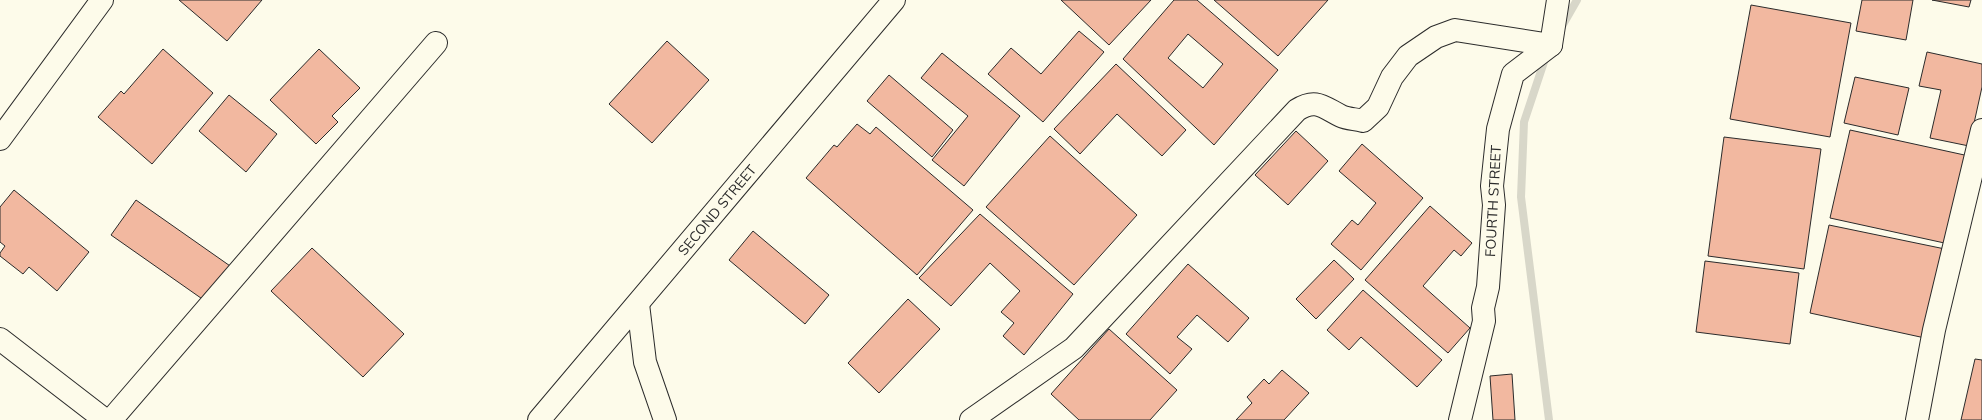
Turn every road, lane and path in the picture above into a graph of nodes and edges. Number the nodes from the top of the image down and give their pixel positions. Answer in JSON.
{"nodes":[{"id":1,"x":102,"y":0,"type":"edge"},
{"id":2,"x":894,"y":0,"type":"edge"},
{"id":3,"x":1558,"y":0,"type":"edge"},
{"id":4,"x":436,"y":43,"type":"dead end"},
{"id":5,"x":1551,"y":45,"type":"junction"},
{"id":6,"x":1982,"y":130,"type":"edge"},
{"id":7,"x":0,"y":139,"type":"edge"},
{"id":8,"x":638,"y":304,"type":"junction"},
{"id":9,"x":0,"y":339,"type":"edge"},
{"id":10,"x":105,"y":420,"type":"edge"},
{"id":11,"x":110,"y":420,"type":"edge"},
{"id":12,"x":539,"y":420,"type":"edge"},
{"id":13,"x":665,"y":420,"type":"edge"},
{"id":14,"x":971,"y":420,"type":"edge"},
{"id":15,"x":1460,"y":420,"type":"edge"},
{"id":16,"x":1917,"y":420,"type":"edge"}],
"edges":[{"from":1,"to":7,"type":"street"},
{"from":2,"to":8,"type":"street","name":"SECOND STREET"},
{"from":3,"to":5,"type":"street"},
{"from":4,"to":11,"type":"street"},
{"from":5,"to":14,"type":"street"},
{"from":5,"to":15,"type":"street","name":"FOURTH STREET"},
{"from":6,"to":16,"type":"street"},
{"from":8,"to":12,"type":"street","name":"SECOND STREET"},
{"from":8,"to":13,"type":"street"},
{"from":9,"to":10,"type":"street"}]}
